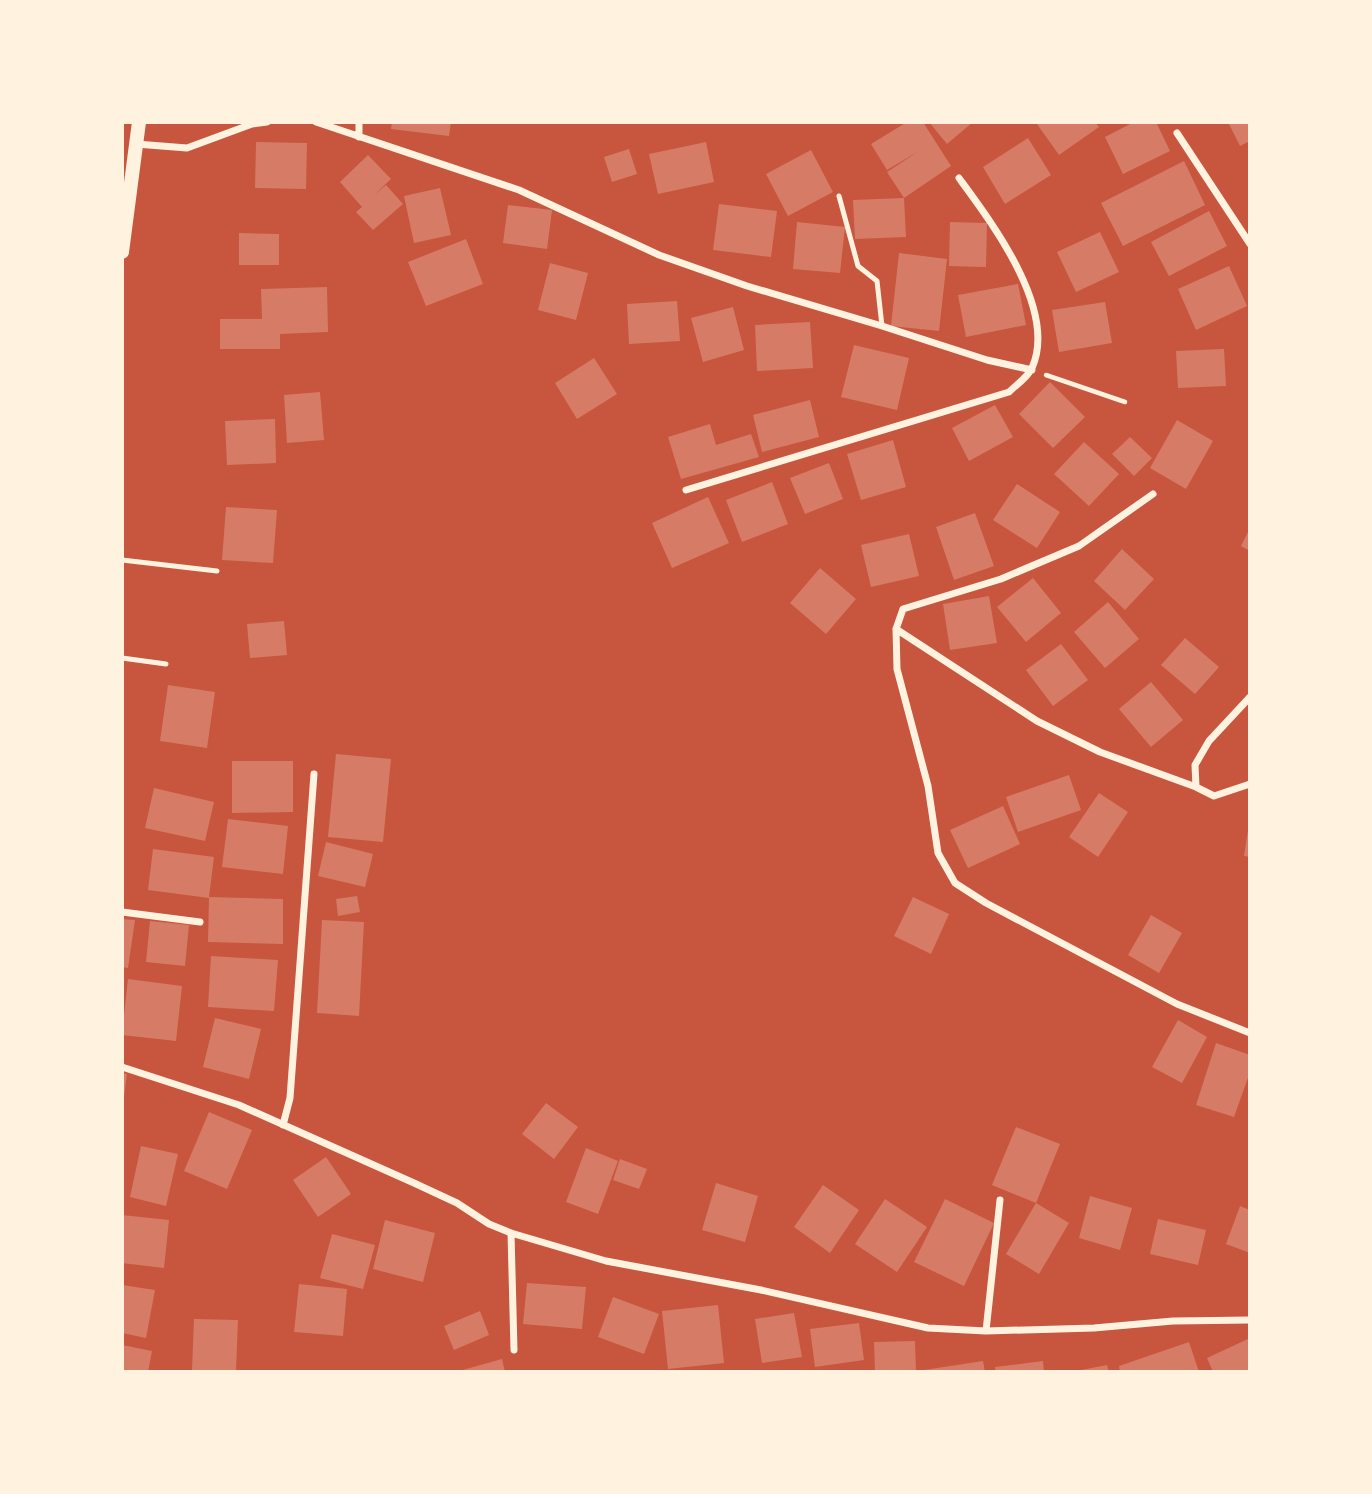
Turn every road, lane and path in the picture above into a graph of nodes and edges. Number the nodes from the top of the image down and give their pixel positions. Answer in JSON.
{"nodes":[{"id":1,"x":138,"y":122,"type":"edge"},
{"id":2,"x":267,"y":122,"type":"edge"},
{"id":3,"x":316,"y":122,"type":"edge"},
{"id":4,"x":359,"y":122,"type":"edge"},
{"id":5,"x":1177,"y":133,"type":"dead end"},
{"id":6,"x":359,"y":137,"type":"junction"},
{"id":7,"x":129,"y":144,"type":"edge"},
{"id":8,"x":959,"y":178,"type":"dead end"},
{"id":9,"x":839,"y":197,"type":"dead end"},
{"id":10,"x":1250,"y":244,"type":"edge"},
{"id":11,"x":122,"y":252,"type":"edge"},
{"id":12,"x":882,"y":326,"type":"junction"},
{"id":13,"x":1032,"y":370,"type":"junction"},
{"id":14,"x":1125,"y":402,"type":"dead end"},
{"id":15,"x":686,"y":490,"type":"dead end"},
{"id":16,"x":1153,"y":494,"type":"dead end"},
{"id":17,"x":122,"y":560,"type":"edge"},
{"id":18,"x":217,"y":571,"type":"dead end"},
{"id":19,"x":896,"y":629,"type":"junction"},
{"id":20,"x":122,"y":658,"type":"edge"},
{"id":21,"x":166,"y":664,"type":"dead end"},
{"id":22,"x":1250,"y":697,"type":"edge"},
{"id":23,"x":313,"y":774,"type":"dead end"},
{"id":24,"x":1250,"y":784,"type":"edge"},
{"id":25,"x":1196,"y":787,"type":"junction"},
{"id":26,"x":122,"y":912,"type":"edge"},
{"id":27,"x":200,"y":922,"type":"dead end"},
{"id":28,"x":1250,"y":1033,"type":"edge"},
{"id":29,"x":122,"y":1067,"type":"edge"},
{"id":30,"x":283,"y":1125,"type":"junction"},
{"id":31,"x":1000,"y":1200,"type":"dead end"},
{"id":32,"x":511,"y":1233,"type":"junction"},
{"id":33,"x":1250,"y":1320,"type":"edge"},
{"id":34,"x":986,"y":1331,"type":"junction"},
{"id":35,"x":514,"y":1350,"type":"dead end"}],
"edges":[{"from":1,"to":7,"type":"main road"},
{"from":2,"to":7,"type":"street"},
{"from":3,"to":6,"type":"street"},
{"from":4,"to":6,"type":"street"},
{"from":5,"to":10,"type":"street"},
{"from":6,"to":12,"type":"street"},
{"from":7,"to":11,"type":"main road"},
{"from":8,"to":13,"type":"street"},
{"from":9,"to":12,"type":"lane"},
{"from":12,"to":13,"type":"street"},
{"from":13,"to":14,"type":"path"},
{"from":13,"to":15,"type":"street"},
{"from":16,"to":19,"type":"street"},
{"from":17,"to":18,"type":"lane"},
{"from":19,"to":25,"type":"street"},
{"from":19,"to":28,"type":"street"},
{"from":20,"to":21,"type":"lane"},
{"from":22,"to":25,"type":"street"},
{"from":23,"to":30,"type":"street"},
{"from":24,"to":25,"type":"street"},
{"from":26,"to":27,"type":"street"},
{"from":29,"to":30,"type":"street"},
{"from":30,"to":32,"type":"street"},
{"from":31,"to":34,"type":"street"},
{"from":32,"to":34,"type":"street"},
{"from":32,"to":35,"type":"street"},
{"from":33,"to":34,"type":"street"}]}
